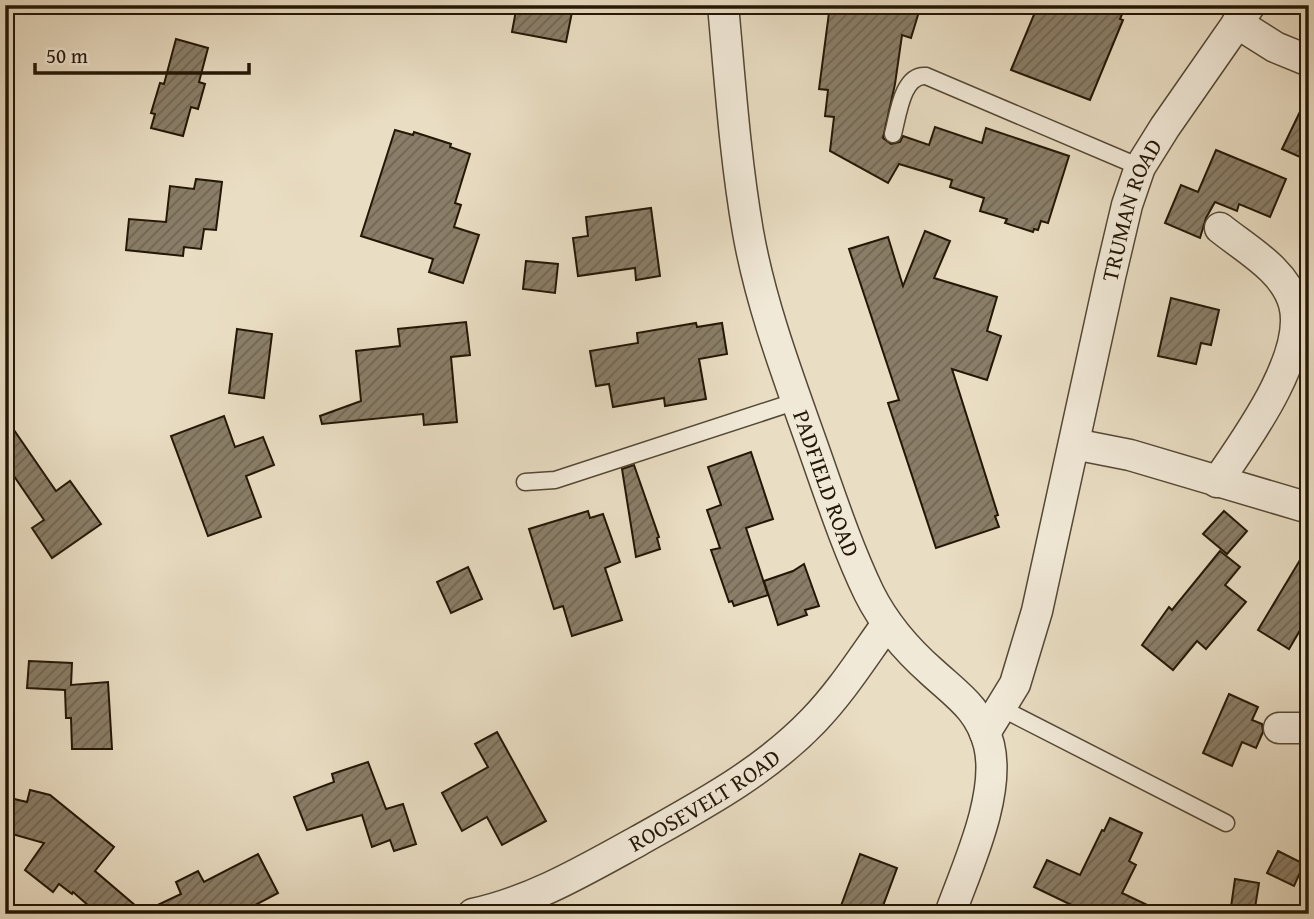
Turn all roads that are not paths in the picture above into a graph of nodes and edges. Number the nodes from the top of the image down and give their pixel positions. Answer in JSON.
{"nodes":[{"id":1,"x":723,"y":5,"type":"edge"},
{"id":2,"x":1244,"y":14,"type":"edge"},
{"id":3,"x":1309,"y":61,"type":"edge"},
{"id":4,"x":893,"y":134,"type":"dead end"},
{"id":5,"x":1140,"y":167,"type":"junction"},
{"id":6,"x":1220,"y":228,"type":"dead end"},
{"id":7,"x":797,"y":401,"type":"junction"},
{"id":8,"x":1074,"y":444,"type":"junction"},
{"id":9,"x":525,"y":482,"type":"dead end"},
{"id":10,"x":1217,"y":482,"type":"junction"},
{"id":11,"x":1309,"y":508,"type":"edge"},
{"id":12,"x":887,"y":624,"type":"junction"},
{"id":13,"x":993,"y":720,"type":"junction"},
{"id":14,"x":1279,"y":728,"type":"dead end"},
{"id":15,"x":1309,"y":728,"type":"edge"},
{"id":16,"x":1226,"y":823,"type":"dead end"},
{"id":17,"x":473,"y":914,"type":"edge"},
{"id":18,"x":950,"y":914,"type":"edge"}],
"edges":[{"from":1,"to":7,"type":"street","name":"PADFIELD ROAD"},
{"from":2,"to":3,"type":"street"},
{"from":2,"to":5,"type":"street","name":"TRUMAN ROAD"},
{"from":4,"to":5,"type":"lane"},
{"from":5,"to":8,"type":"street","name":"TRUMAN ROAD"},
{"from":6,"to":10,"type":"street"},
{"from":7,"to":9,"type":"lane"},
{"from":7,"to":12,"type":"street","name":"PADFIELD ROAD"},
{"from":8,"to":10,"type":"street"},
{"from":8,"to":13,"type":"street","name":"TRUMAN ROAD"},
{"from":10,"to":11,"type":"street"},
{"from":12,"to":13,"type":"street","name":"PADFIELD ROAD"},
{"from":12,"to":17,"type":"street","name":"ROOSEVELT ROAD"},
{"from":13,"to":16,"type":"lane"},
{"from":13,"to":18,"type":"street","name":"PADFIELD ROAD"},
{"from":14,"to":15,"type":"street"}]}
